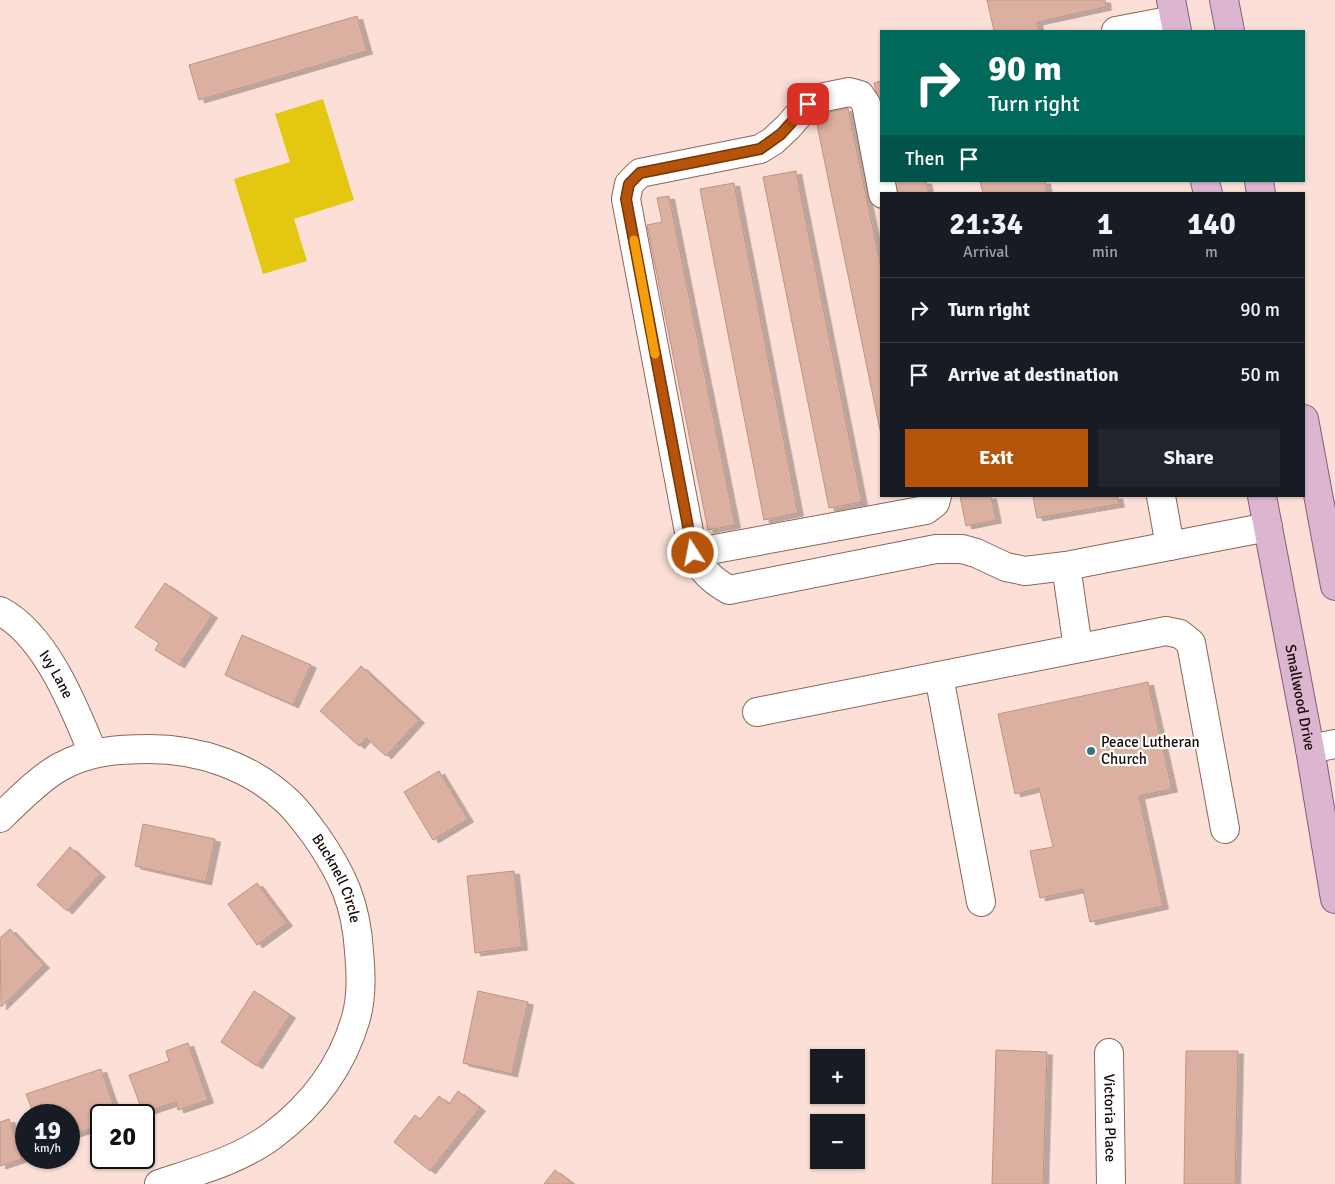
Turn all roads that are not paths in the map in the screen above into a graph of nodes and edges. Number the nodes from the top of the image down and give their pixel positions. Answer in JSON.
{"nodes":[{"id":1,"x":1224,"y":0,"type":"edge"},
{"id":2,"x":1174,"y":17,"type":"edge"},
{"id":3,"x":1120,"y":30,"type":"edge"},
{"id":4,"x":1230,"y":30,"type":"edge"},
{"id":5,"x":880,"y":178,"type":"edge"},
{"id":6,"x":1305,"y":424,"type":"edge"},
{"id":7,"x":937,"y":497,"type":"edge"},
{"id":8,"x":1161,"y":497,"type":"edge"},
{"id":9,"x":1262,"y":497,"type":"edge"},
{"id":10,"x":1268,"y":527,"type":"junction"},
{"id":11,"x":1170,"y":546,"type":"junction"},
{"id":12,"x":693,"y":553,"type":"junction"},
{"id":13,"x":1066,"y":566,"type":"junction"},
{"id":14,"x":1335,"y":586,"type":"edge"},
{"id":15,"x":0,"y":611,"type":"edge"},
{"id":16,"x":1078,"y":648,"type":"junction"},
{"id":17,"x":939,"y":676,"type":"junction"},
{"id":18,"x":757,"y":712,"type":"dead end"},
{"id":19,"x":1322,"y":746,"type":"edge"},
{"id":20,"x":93,"y":753,"type":"junction"},
{"id":21,"x":0,"y":818,"type":"edge"},
{"id":22,"x":1225,"y":829,"type":"dead end"},
{"id":23,"x":1335,"y":899,"type":"edge"},
{"id":24,"x":982,"y":902,"type":"dead end"},
{"id":25,"x":1109,"y":1053,"type":"dead end"},
{"id":26,"x":159,"y":1184,"type":"edge"},
{"id":27,"x":1111,"y":1184,"type":"edge"}],
"edges":[{"from":1,"to":4,"type":"main road"},
{"from":2,"to":3,"type":"street"},
{"from":5,"to":12,"type":"street"},
{"from":6,"to":14,"type":"main road"},
{"from":7,"to":12,"type":"street"},
{"from":8,"to":11,"type":"street"},
{"from":9,"to":10,"type":"main road","name":"Smallwood Drive"},
{"from":10,"to":11,"type":"street"},
{"from":10,"to":19,"type":"main road","name":"Smallwood Drive"},
{"from":11,"to":13,"type":"street"},
{"from":12,"to":13,"type":"street"},
{"from":13,"to":16,"type":"street"},
{"from":15,"to":20,"type":"street","name":"Ivy Lane"},
{"from":16,"to":17,"type":"street"},
{"from":16,"to":22,"type":"street"},
{"from":17,"to":18,"type":"street"},
{"from":17,"to":24,"type":"street"},
{"from":19,"to":23,"type":"main road","name":"Smallwood Drive"},
{"from":20,"to":21,"type":"street","name":"Bucknell Circle"},
{"from":20,"to":26,"type":"street","name":"Bucknell Circle"},
{"from":25,"to":27,"type":"street","name":"Victoria Place"}]}
